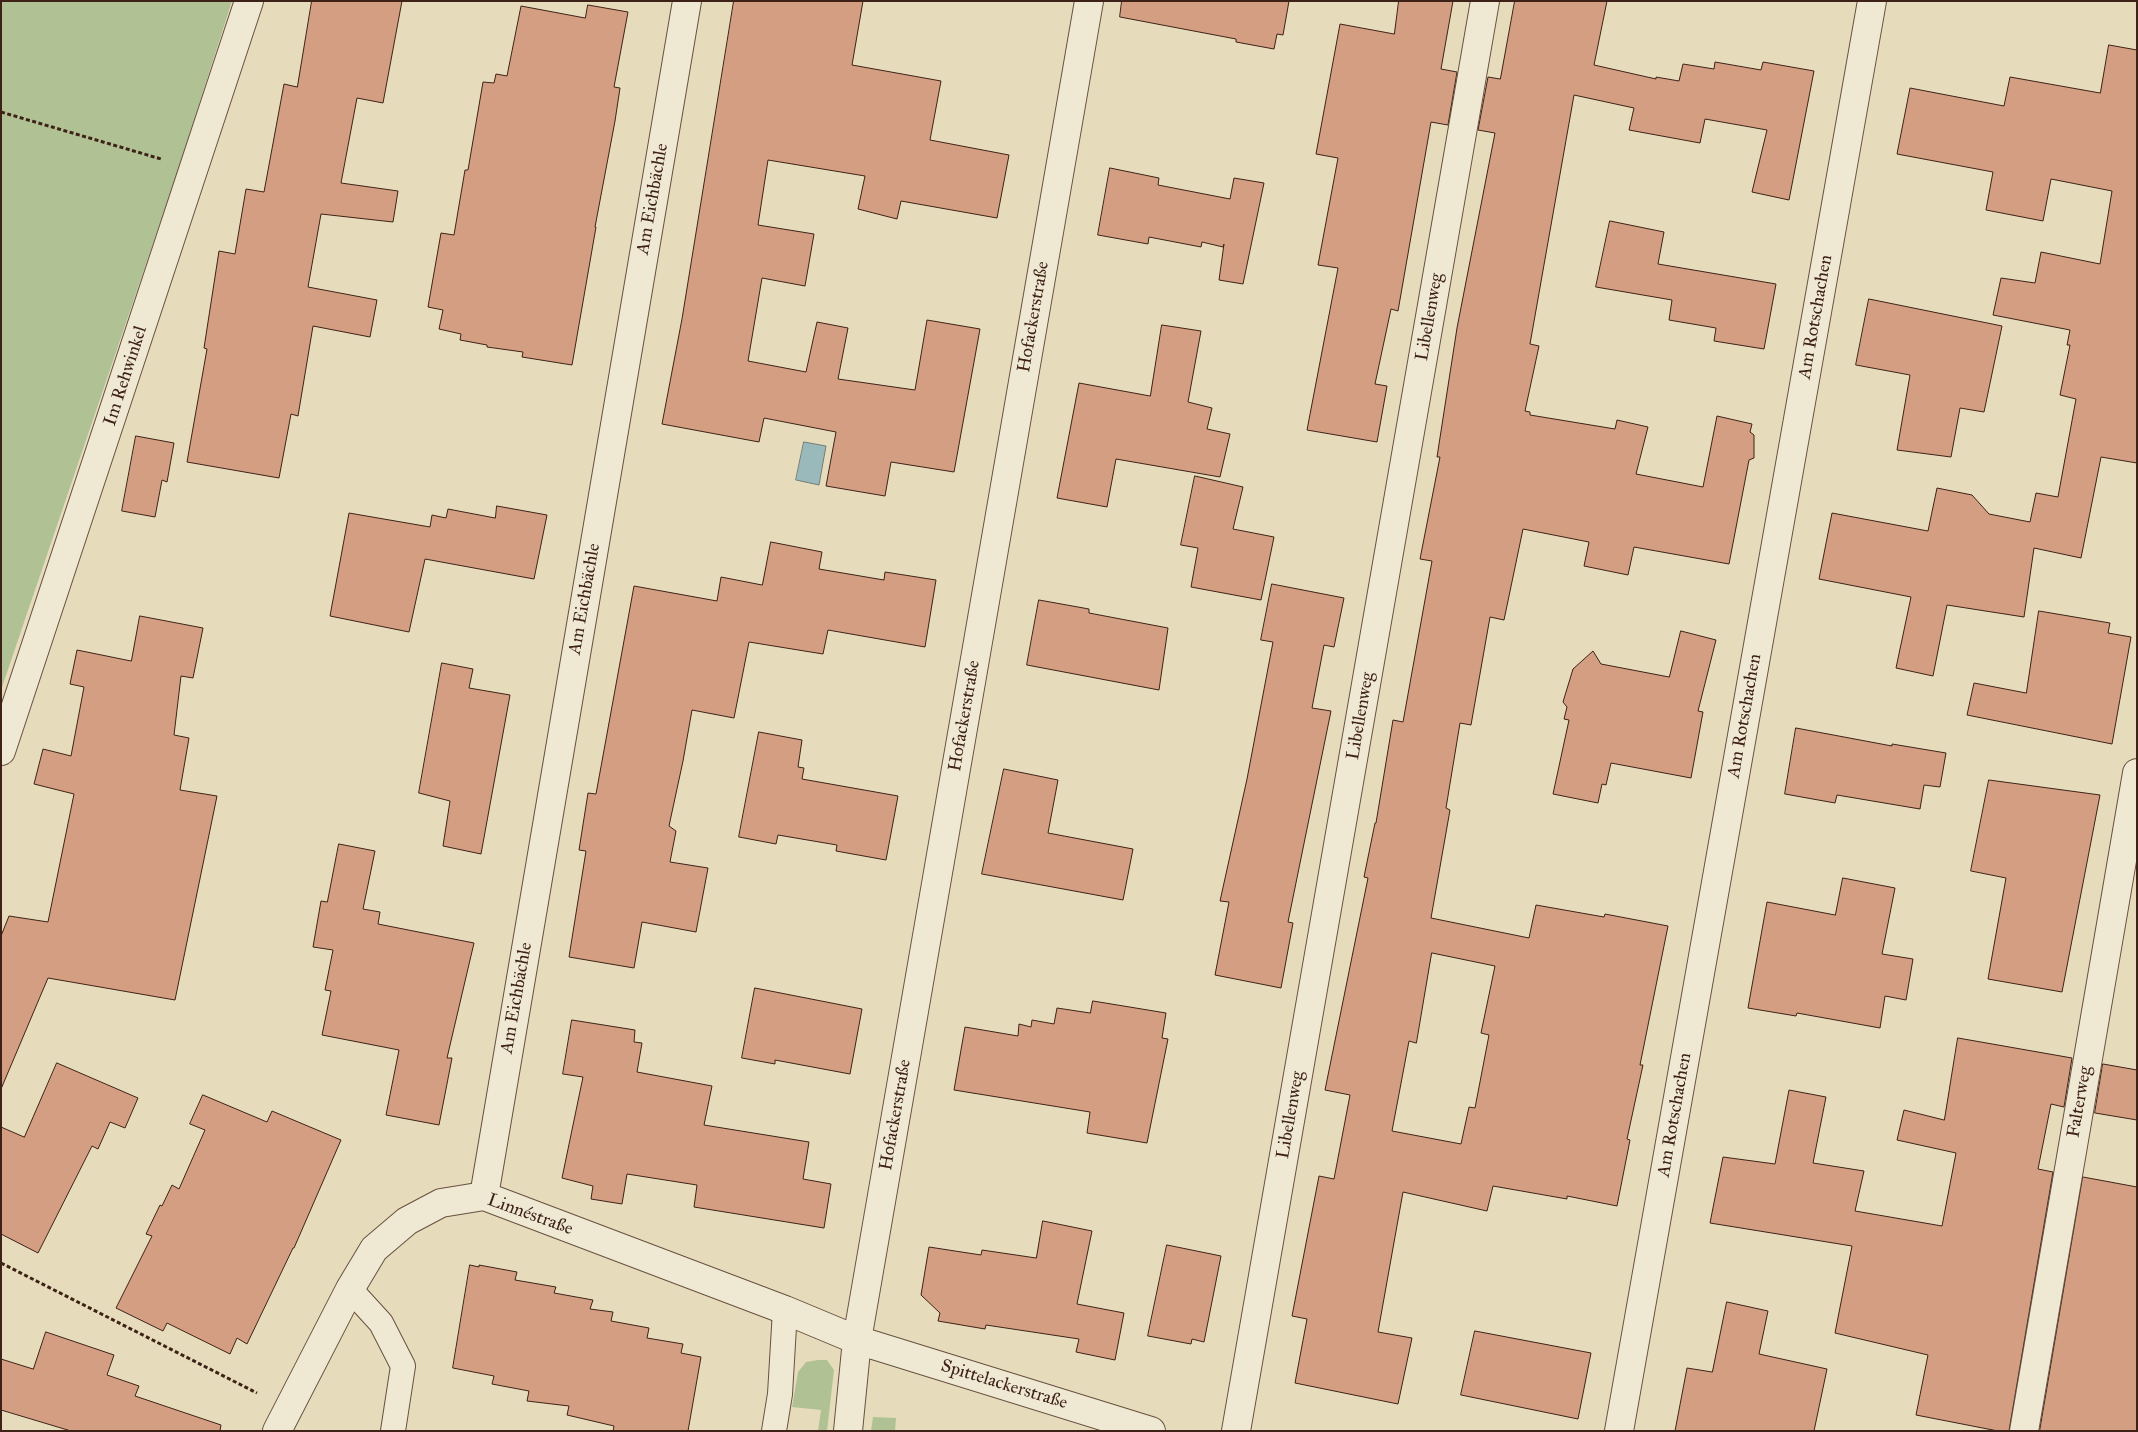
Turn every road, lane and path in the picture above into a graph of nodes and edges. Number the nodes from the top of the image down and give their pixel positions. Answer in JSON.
{"nodes":[{"id":1,"x":249,"y":1,"type":"edge"},
{"id":2,"x":687,"y":1,"type":"edge"},
{"id":3,"x":1089,"y":1,"type":"edge"},
{"id":4,"x":1485,"y":1,"type":"edge"},
{"id":5,"x":1872,"y":1,"type":"edge"},
{"id":6,"x":1,"y":112,"type":"edge"},
{"id":7,"x":194,"y":171,"type":"junction"},
{"id":8,"x":1,"y":751,"type":"edge"},
{"id":9,"x":2137,"y":773,"type":"edge"},
{"id":10,"x":484,"y":1196,"type":"junction"},
{"id":11,"x":1,"y":1262,"type":"edge"},
{"id":12,"x":350,"y":1289,"type":"junction"},
{"id":13,"x":786,"y":1310,"type":"junction"},
{"id":14,"x":857,"y":1340,"type":"junction"},
{"id":15,"x":283,"y":1420,"type":"edge"},
{"id":16,"x":393,"y":1431,"type":"edge"},
{"id":17,"x":774,"y":1431,"type":"edge"},
{"id":18,"x":848,"y":1431,"type":"edge"},
{"id":19,"x":1151,"y":1431,"type":"edge"},
{"id":20,"x":1236,"y":1431,"type":"edge"},
{"id":21,"x":1619,"y":1431,"type":"edge"},
{"id":22,"x":2024,"y":1431,"type":"edge"}],
"edges":[{"from":1,"to":7,"type":"street","name":"Im Rehwinkel"},
{"from":2,"to":10,"type":"street","name":"Am Eichbächle"},
{"from":3,"to":14,"type":"street","name":"Hofackerstraße"},
{"from":4,"to":20,"type":"street","name":"Libellenweg"},
{"from":5,"to":21,"type":"street","name":"Am Rotschachen"},
{"from":6,"to":7,"type":"path"},
{"from":7,"to":8,"type":"street","name":"Im Rehwinkel"},
{"from":9,"to":22,"type":"street","name":"Falterweg"},
{"from":10,"to":12,"type":"street","name":"Linnéstraße"},
{"from":10,"to":13,"type":"street","name":"Linnéstraße"},
{"from":11,"to":15,"type":"path"},
{"from":12,"to":15,"type":"street","name":"Linnéstraße"},
{"from":12,"to":16,"type":"lane"},
{"from":13,"to":14,"type":"street","name":"Linnéstraße"},
{"from":13,"to":17,"type":"lane"},
{"from":14,"to":18,"type":"street","name":"Hofackerstraße"},
{"from":14,"to":19,"type":"street","name":"Spittelackerstraße"}]}
